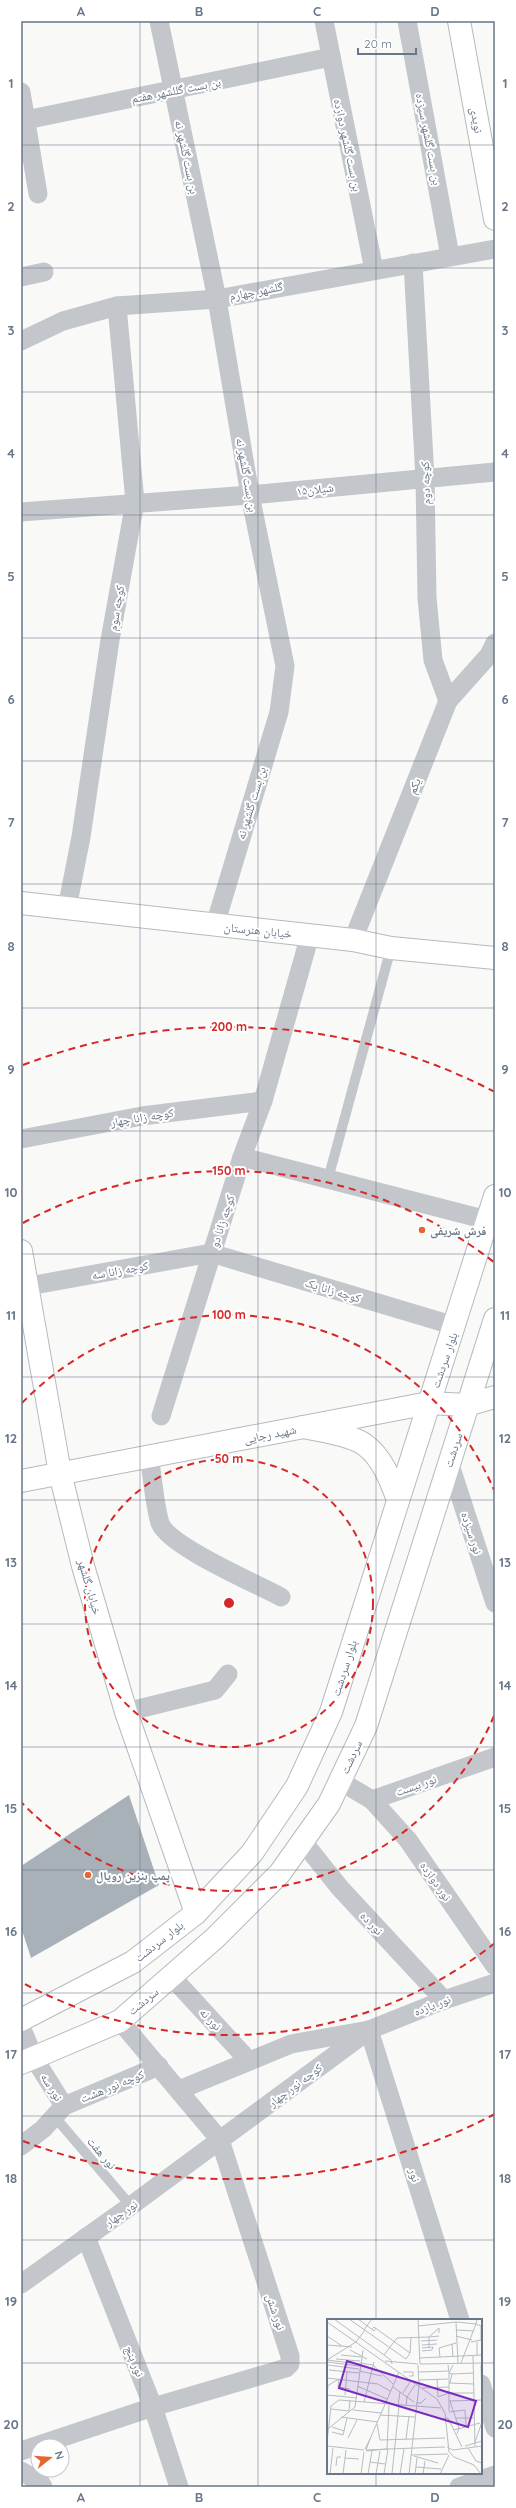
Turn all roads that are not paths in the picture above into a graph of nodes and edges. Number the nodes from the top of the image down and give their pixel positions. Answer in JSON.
{"nodes":[{"id":1,"x":159,"y":21,"type":"edge"},
{"id":2,"x":324,"y":21,"type":"edge"},
{"id":3,"x":407,"y":21,"type":"edge"},
{"id":4,"x":459,"y":21,"type":"edge"},
{"id":5,"x":331,"y":58,"type":"junction"},
{"id":6,"x":21,"y":92,"type":"edge"},
{"id":7,"x":173,"y":92,"type":"junction"},
{"id":8,"x":24,"y":121,"type":"edge"},
{"id":9,"x":38,"y":194,"type":"dead end"},
{"id":10,"x":495,"y":219,"type":"edge"},
{"id":11,"x":495,"y":249,"type":"edge"},
{"id":12,"x":450,"y":256,"type":"junction"},
{"id":13,"x":414,"y":263,"type":"junction"},
{"id":14,"x":374,"y":270,"type":"junction"},
{"id":15,"x":44,"y":272,"type":"dead end"},
{"id":16,"x":21,"y":277,"type":"edge"},
{"id":17,"x":217,"y":299,"type":"junction"},
{"id":18,"x":117,"y":306,"type":"junction"},
{"id":19,"x":21,"y":341,"type":"edge"},
{"id":20,"x":495,"y":472,"type":"edge"},
{"id":21,"x":425,"y":478,"type":"junction"},
{"id":22,"x":250,"y":495,"type":"junction"},
{"id":23,"x":135,"y":502,"type":"junction"},
{"id":24,"x":21,"y":512,"type":"edge"},
{"id":25,"x":495,"y":643,"type":"edge"},
{"id":26,"x":448,"y":701,"type":"junction"},
{"id":27,"x":21,"y":903,"type":"edge"},
{"id":28,"x":67,"y":908,"type":"junction"},
{"id":29,"x":215,"y":925,"type":"junction"},
{"id":30,"x":310,"y":935,"type":"junction"},
{"id":31,"x":353,"y":940,"type":"junction"},
{"id":32,"x":391,"y":948,"type":"junction"},
{"id":33,"x":495,"y":958,"type":"edge"},
{"id":34,"x":263,"y":1102,"type":"junction"},
{"id":35,"x":21,"y":1139,"type":"edge"},
{"id":36,"x":242,"y":1157,"type":"junction"},
{"id":37,"x":328,"y":1179,"type":"junction"},
{"id":38,"x":495,"y":1196,"type":"edge"},
{"id":39,"x":488,"y":1220,"type":"junction"},
{"id":40,"x":21,"y":1251,"type":"edge"},
{"id":41,"x":211,"y":1253,"type":"junction"},
{"id":42,"x":29,"y":1286,"type":"junction"},
{"id":43,"x":495,"y":1319,"type":"edge"},
{"id":44,"x":455,"y":1326,"type":"junction"},
{"id":45,"x":495,"y":1397,"type":"edge"},
{"id":46,"x":429,"y":1403,"type":"junction"},
{"id":47,"x":467,"y":1405,"type":"junction"},
{"id":48,"x":161,"y":1416,"type":"dead end"},
{"id":49,"x":304,"y":1427,"type":"junction"},
{"id":50,"x":149,"y":1457,"type":"junction"},
{"id":51,"x":449,"y":1462,"type":"junction"},
{"id":52,"x":60,"y":1473,"type":"junction"},
{"id":53,"x":21,"y":1481,"type":"edge"},
{"id":54,"x":398,"y":1500,"type":"junction"},
{"id":55,"x":281,"y":1597,"type":"dead end"},
{"id":56,"x":495,"y":1603,"type":"edge"},
{"id":57,"x":228,"y":1674,"type":"dead end"},
{"id":58,"x":126,"y":1712,"type":"junction"},
{"id":59,"x":495,"y":1757,"type":"edge"},
{"id":60,"x":340,"y":1782,"type":"junction"},
{"id":61,"x":372,"y":1800,"type":"junction"},
{"id":62,"x":304,"y":1843,"type":"junction"},
{"id":63,"x":196,"y":1912,"type":"junction"},
{"id":64,"x":495,"y":1966,"type":"edge"},
{"id":65,"x":172,"y":1977,"type":"junction"},
{"id":66,"x":495,"y":1983,"type":"edge"},
{"id":67,"x":444,"y":2000,"type":"junction"},
{"id":68,"x":21,"y":2020,"type":"edge"},
{"id":69,"x":120,"y":2021,"type":"junction"},
{"id":70,"x":21,"y":2027,"type":"edge"},
{"id":71,"x":369,"y":2030,"type":"junction"},
{"id":72,"x":28,"y":2060,"type":"edge"},
{"id":73,"x":249,"y":2061,"type":"junction"},
{"id":74,"x":159,"y":2066,"type":"junction"},
{"id":75,"x":179,"y":2090,"type":"junction"},
{"id":76,"x":59,"y":2111,"type":"junction"},
{"id":77,"x":220,"y":2140,"type":"junction"},
{"id":78,"x":21,"y":2146,"type":"edge"},
{"id":79,"x":131,"y":2206,"type":"junction"},
{"id":80,"x":86,"y":2238,"type":"junction"},
{"id":81,"x":21,"y":2284,"type":"edge"},
{"id":82,"x":460,"y":2319,"type":"edge"},
{"id":83,"x":482,"y":2387,"type":"edge"},
{"id":84,"x":153,"y":2407,"type":"junction"},
{"id":85,"x":495,"y":2428,"type":"edge"},
{"id":86,"x":21,"y":2451,"type":"edge"},
{"id":87,"x":21,"y":2471,"type":"edge"},
{"id":88,"x":495,"y":2475,"type":"edge"},
{"id":89,"x":43,"y":2487,"type":"edge"},
{"id":90,"x":178,"y":2487,"type":"edge"},
{"id":91,"x":459,"y":2487,"type":"edge"}],
"edges":[{"from":1,"to":7,"type":"street","name":"بن بست گلشهر نه"},
{"from":2,"to":5,"type":"street","name":"بن بست گلشهر دوازده"},
{"from":3,"to":12,"type":"street","name":"بن بست گلشهر سیزده"},
{"from":4,"to":10,"type":"main road","name":"نویدی"},
{"from":5,"to":7,"type":"street","name":"بن بست گللشهر هفتم"},
{"from":5,"to":14,"type":"street","name":"بن بست گلشهر دوازده"},
{"from":6,"to":8,"type":"street"},
{"from":7,"to":8,"type":"street","name":"بن بست گللشهر هفتم"},
{"from":7,"to":17,"type":"street","name":"بن بست گلشهر نه"},
{"from":8,"to":9,"type":"street"},
{"from":11,"to":12,"type":"street","name":"گلشهر چهارم"},
{"from":12,"to":13,"type":"street","name":"گلشهر چهارم"},
{"from":13,"to":14,"type":"street","name":"گلشهر چهارم"},
{"from":13,"to":21,"type":"street","name":"کوچه دوم"},
{"from":14,"to":17,"type":"street","name":"گلشهر چهارم"},
{"from":15,"to":16,"type":"street"},
{"from":17,"to":18,"type":"street","name":"گلشهر چهارم"},
{"from":17,"to":22,"type":"street","name":"بن بست گلشهر نه"},
{"from":18,"to":19,"type":"street","name":"گلشهر چهارم"},
{"from":18,"to":23,"type":"street","name":"کوچه سوم"},
{"from":20,"to":21,"type":"street","name":"شیلان۱۵"},
{"from":21,"to":22,"type":"street","name":"شیلان۱۵"},
{"from":21,"to":26,"type":"street","name":"کوچه دوم"},
{"from":22,"to":23,"type":"street","name":"شیلان۱۵"},
{"from":22,"to":29,"type":"street","name":"بن بست گلشهر نه"},
{"from":23,"to":24,"type":"street","name":"شیلان۱۵"},
{"from":23,"to":28,"type":"street","name":"کوچه سوم"},
{"from":25,"to":26,"type":"street","name":"یکم"},
{"from":26,"to":31,"type":"street","name":"یکم"},
{"from":27,"to":28,"type":"main road","name":"خیابان هنرستان"},
{"from":28,"to":29,"type":"main road","name":"خیابان هنرستان"},
{"from":29,"to":30,"type":"main road","name":"خیابان هنرستان"},
{"from":30,"to":31,"type":"main road","name":"خیابان هنرستان"},
{"from":30,"to":34,"type":"street","name":"کوچه زانا دو"},
{"from":31,"to":32,"type":"main road","name":"خیابان هنرستان"},
{"from":32,"to":33,"type":"main road","name":"خیابان هنرستان"},
{"from":32,"to":37,"type":"lane"},
{"from":34,"to":35,"type":"street","name":"کوچه زانا چهار"},
{"from":34,"to":36,"type":"street","name":"کوچه زانا دو"},
{"from":36,"to":37,"type":"street"},
{"from":36,"to":41,"type":"street","name":"کوچه زانا دو"},
{"from":37,"to":39,"type":"street"},
{"from":38,"to":39,"type":"main road","name":"بلوار سردشت"},
{"from":39,"to":44,"type":"main road","name":"بلوار سردشت"},
{"from":40,"to":42,"type":"main road","name":"خیابان گلشهر"},
{"from":41,"to":42,"type":"street","name":"کوچه زانا سه"},
{"from":41,"to":44,"type":"street","name":"کوچه زانا یک"},
{"from":41,"to":48,"type":"street","name":"کوچه زانا دو"},
{"from":42,"to":52,"type":"main road","name":"خیابان گلشهر"},
{"from":43,"to":47,"type":"main road","name":"سردشت"},
{"from":44,"to":46,"type":"main road","name":"بلوار سردشت"},
{"from":45,"to":47,"type":"main road","name":"شهید رجایی"},
{"from":46,"to":47,"type":"main road","name":"شهید رجایی"},
{"from":46,"to":49,"type":"main road","name":"شهید رجایی"},
{"from":46,"to":54,"type":"main road","name":"بلوار سردشت"},
{"from":47,"to":51,"type":"main road","name":"سردشت"},
{"from":49,"to":50,"type":"main road","name":"شهید رجایی"},
{"from":49,"to":54,"type":"main road"},
{"from":50,"to":52,"type":"main road","name":"شهید رجایی"},
{"from":50,"to":55,"type":"street"},
{"from":51,"to":56,"type":"street","name":"نور سیزده"},
{"from":51,"to":60,"type":"main road","name":"سردشت"},
{"from":52,"to":53,"type":"main road","name":"شهید رجایی"},
{"from":52,"to":58,"type":"main road","name":"خیابان گلشهر"},
{"from":54,"to":63,"type":"main road","name":"بلوار سردشت"},
{"from":57,"to":58,"type":"street"},
{"from":58,"to":63,"type":"main road","name":"خیابان گلشهر"},
{"from":59,"to":61,"type":"street","name":"نور بیست"},
{"from":60,"to":61,"type":"street"},
{"from":60,"to":62,"type":"main road","name":"سردشت"},
{"from":61,"to":64,"type":"street","name":"نور دوازده"},
{"from":62,"to":65,"type":"main road","name":"سردشت"},
{"from":62,"to":67,"type":"street","name":"نور ده"},
{"from":63,"to":68,"type":"main road","name":"بلوار سردشت"},
{"from":65,"to":69,"type":"main road","name":"سردشت"},
{"from":65,"to":73,"type":"street","name":"نور نه"},
{"from":66,"to":67,"type":"street","name":"نور یازده"},
{"from":67,"to":71,"type":"street","name":"نور یازده"},
{"from":69,"to":72,"type":"main road","name":"سردشت"},
{"from":69,"to":74,"type":"street","name":"نور شش"},
{"from":70,"to":72,"type":"street","name":"نور سه"},
{"from":71,"to":73,"type":"street"},
{"from":71,"to":77,"type":"street","name":"کوچه نور چهار"},
{"from":71,"to":82,"type":"street","name":"نور"},
{"from":72,"to":76,"type":"street","name":"نور سه"},
{"from":73,"to":75,"type":"street"},
{"from":74,"to":75,"type":"street","name":"نور شش"},
{"from":74,"to":76,"type":"street","name":"کوچه نور هشت"},
{"from":75,"to":77,"type":"street","name":"نور شش"},
{"from":76,"to":78,"type":"street","name":"نور سه"},
{"from":76,"to":79,"type":"lane","name":"نور هفت"},
{"from":77,"to":79,"type":"street","name":"نور چهار"},
{"from":77,"to":84,"type":"street","name":"نور شش"},
{"from":79,"to":80,"type":"street","name":"نور چهار"},
{"from":80,"to":81,"type":"street","name":"نور چهار"},
{"from":80,"to":84,"type":"street","name":"نور پنج"},
{"from":83,"to":85,"type":"street"},
{"from":84,"to":86,"type":"street","name":"نور شش"},
{"from":84,"to":90,"type":"street","name":"نور پنج"},
{"from":87,"to":89,"type":"street"},
{"from":88,"to":91,"type":"street"}]}
